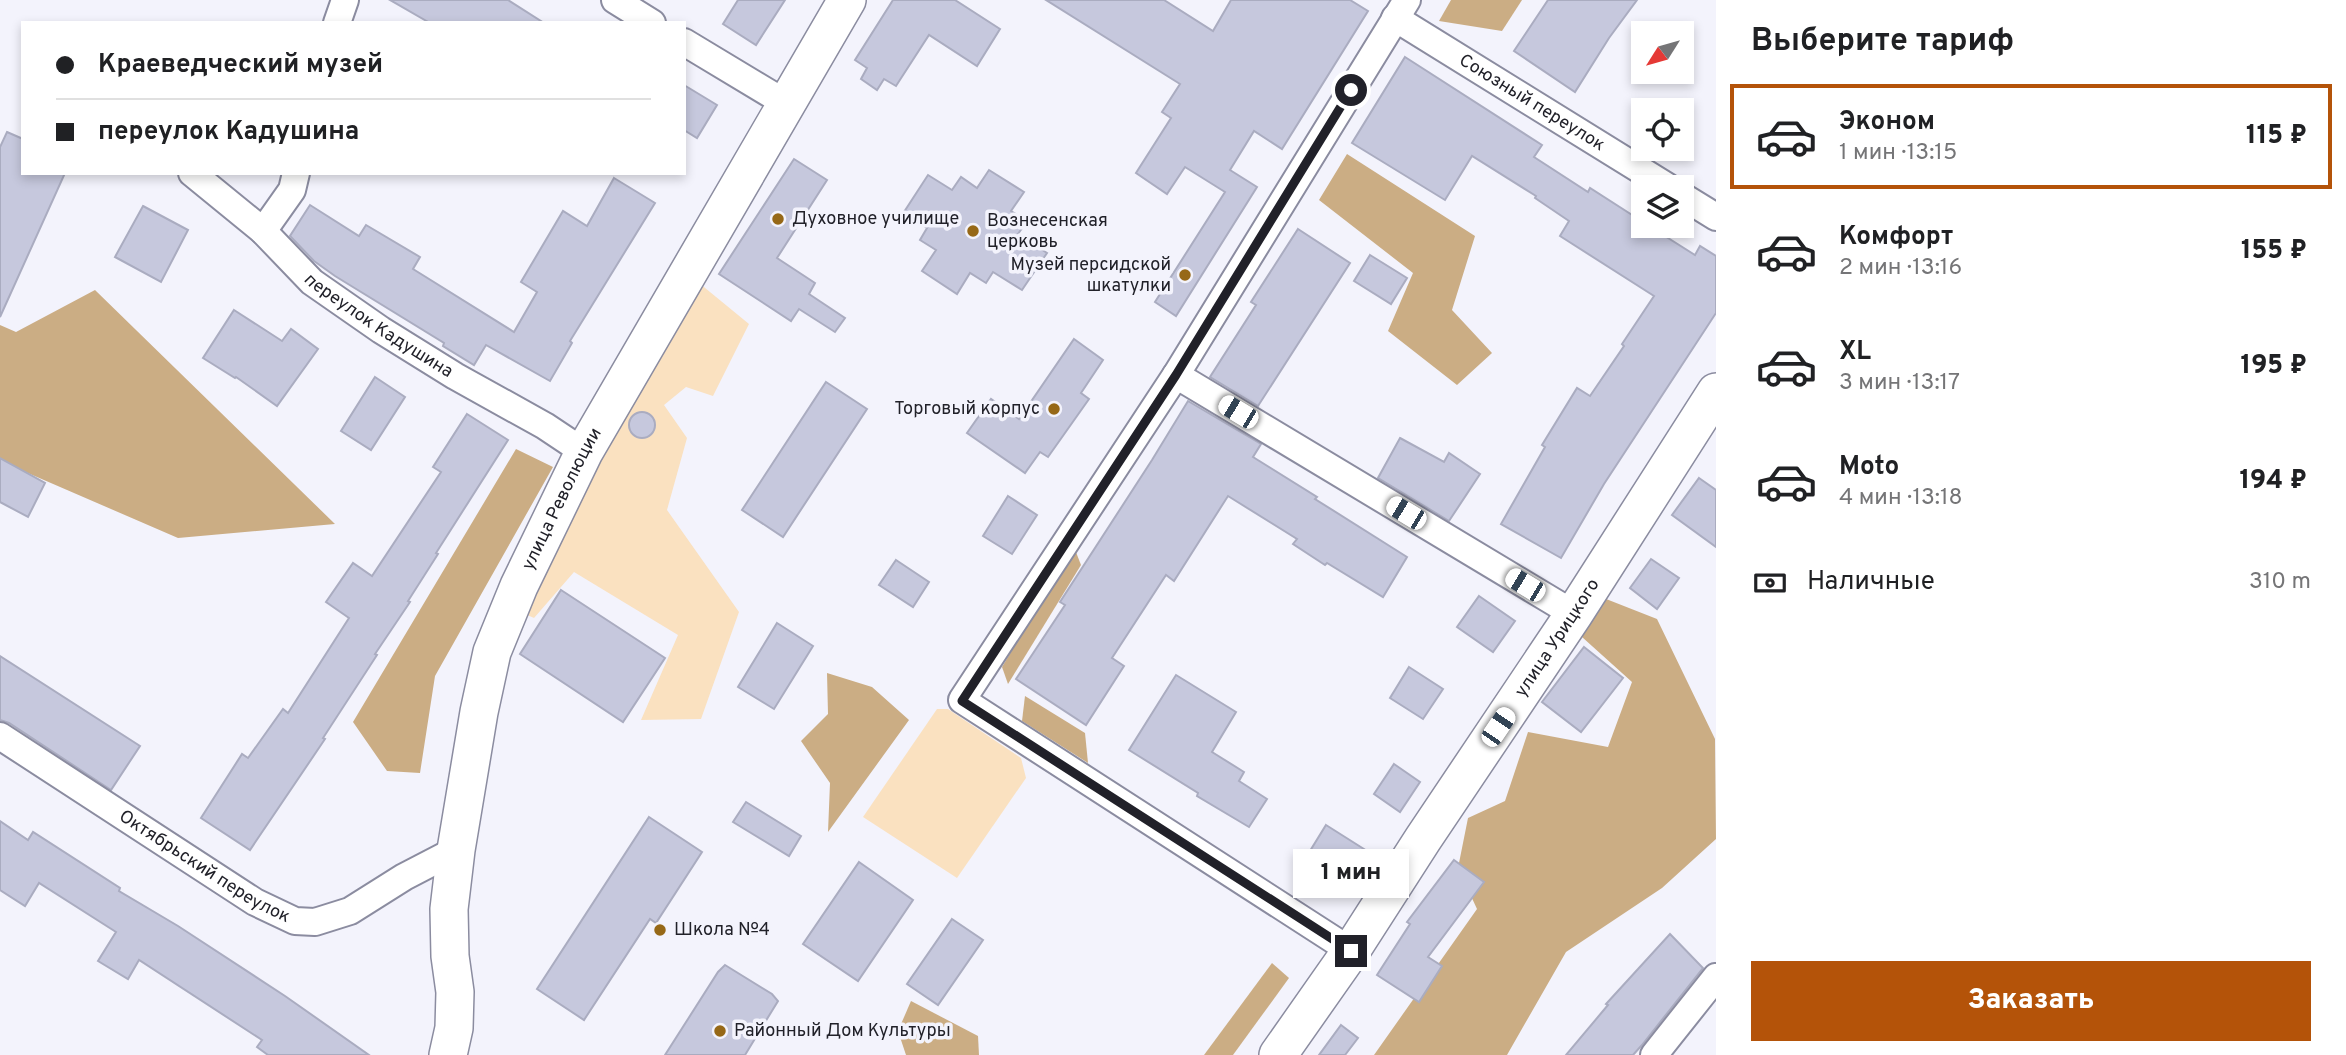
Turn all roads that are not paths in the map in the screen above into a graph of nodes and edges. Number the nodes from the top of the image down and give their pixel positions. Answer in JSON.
{"nodes":[{"id":1,"x":345,"y":0,"type":"edge"},
{"id":2,"x":615,"y":0,"type":"edge"},
{"id":3,"x":847,"y":0,"type":"edge"},
{"id":4,"x":1401,"y":9,"type":"edge"},
{"id":5,"x":338,"y":21,"type":"edge"},
{"id":6,"x":649,"y":21,"type":"edge"},
{"id":7,"x":686,"y":43,"type":"edge"},
{"id":8,"x":787,"y":104,"type":"junction"},
{"id":9,"x":194,"y":175,"type":"edge"},
{"id":10,"x":296,"y":175,"type":"edge"},
{"id":11,"x":1650,"y":175,"type":"edge"},
{"id":12,"x":1694,"y":203,"type":"edge"},
{"id":13,"x":1716,"y":217,"type":"edge"},
{"id":14,"x":262,"y":231,"type":"junction"},
{"id":15,"x":1176,"y":375,"type":"junction"},
{"id":16,"x":1716,"y":392,"type":"edge"},
{"id":17,"x":584,"y":452,"type":"junction"},
{"id":18,"x":1574,"y":614,"type":"junction"},
{"id":19,"x":0,"y":736,"type":"edge"},
{"id":20,"x":456,"y":850,"type":"junction"},
{"id":21,"x":1351,"y":951,"type":"junction"},
{"id":22,"x":1716,"y":977,"type":"edge"},
{"id":23,"x":448,"y":1055,"type":"edge"},
{"id":24,"x":1278,"y":1055,"type":"edge"},
{"id":25,"x":1654,"y":1055,"type":"edge"}],
"edges":[{"from":1,"to":5,"type":"street"},
{"from":2,"to":6,"type":"street"},
{"from":3,"to":8,"type":"main road","name":"улица Революции"},
{"from":4,"to":11,"type":"street","name":"Союзный переулок"},
{"from":4,"to":15,"type":"street"},
{"from":7,"to":8,"type":"street"},
{"from":8,"to":17,"type":"main road","name":"улица Революции"},
{"from":9,"to":14,"type":"street","name":"переулок Кадушина"},
{"from":10,"to":14,"type":"street"},
{"from":12,"to":13,"type":"street"},
{"from":14,"to":17,"type":"street","name":"переулок Кадушина"},
{"from":15,"to":18,"type":"street"},
{"from":15,"to":21,"type":"street"},
{"from":16,"to":18,"type":"main road","name":"улица Урицкого"},
{"from":17,"to":20,"type":"main road","name":"улица Революции"},
{"from":18,"to":21,"type":"main road","name":"улица Урицкого"},
{"from":19,"to":20,"type":"street","name":"Октябрьский переулок"},
{"from":20,"to":23,"type":"main road","name":"улица Революции"},
{"from":21,"to":24,"type":"main road","name":"улица Урицкого"},
{"from":22,"to":25,"type":"street"}]}
